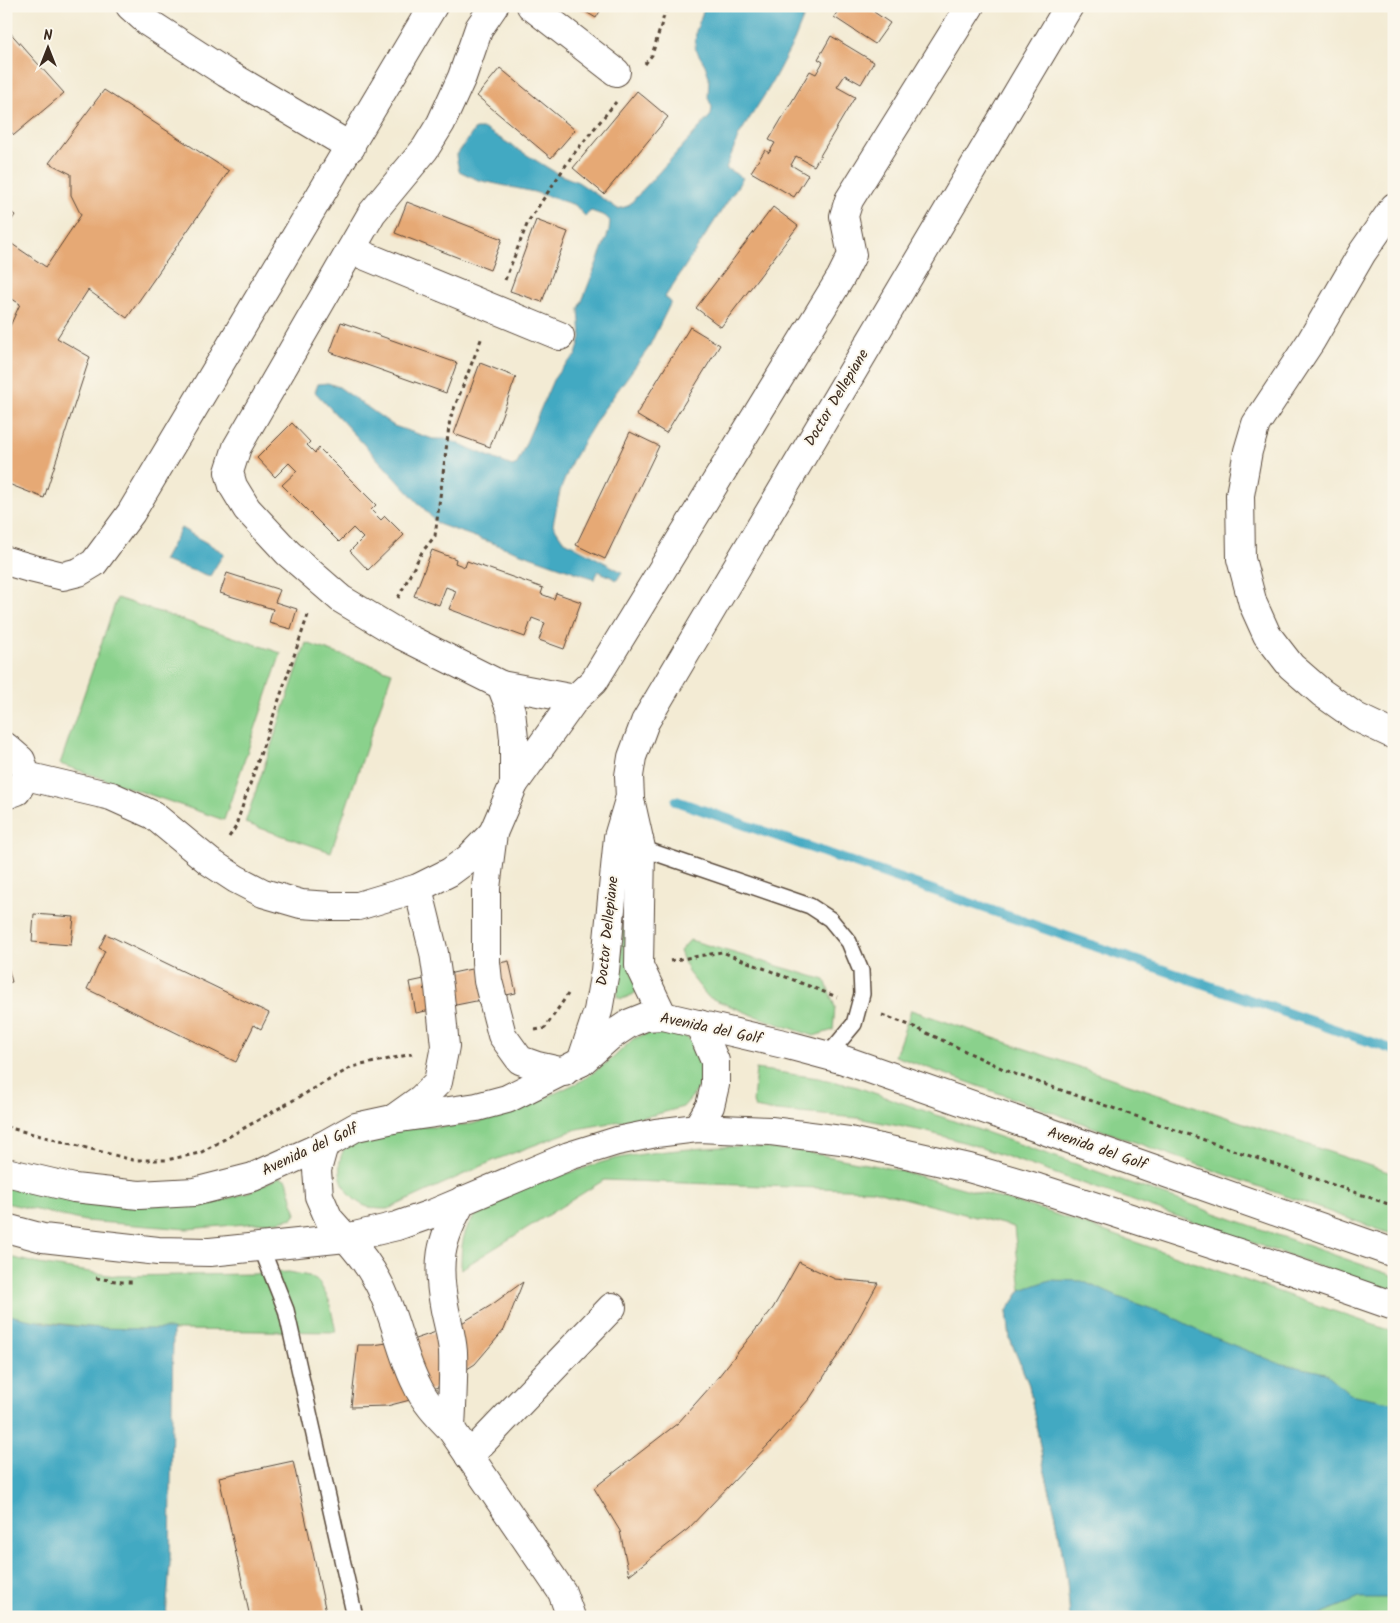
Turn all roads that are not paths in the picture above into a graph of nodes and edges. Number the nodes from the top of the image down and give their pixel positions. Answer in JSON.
{"nodes":[{"id":1,"x":130,"y":6,"type":"edge"},
{"id":2,"x":433,"y":6,"type":"edge"},
{"id":3,"x":494,"y":6,"type":"edge"},
{"id":4,"x":531,"y":6,"type":"edge"},
{"id":5,"x":970,"y":6,"type":"edge"},
{"id":6,"x":1069,"y":6,"type":"edge"},
{"id":7,"x":616,"y":72,"type":"dead end"},
{"id":8,"x":351,"y":146,"type":"junction"},
{"id":9,"x":1390,"y":217,"type":"edge"},
{"id":10,"x":351,"y":250,"type":"junction"},
{"id":11,"x":560,"y":336,"type":"dead end"},
{"id":12,"x":6,"y":561,"type":"edge"},
{"id":13,"x":500,"y":685,"type":"junction"},
{"id":14,"x":575,"y":699,"type":"junction"},
{"id":15,"x":1394,"y":735,"type":"edge"},
{"id":16,"x":6,"y":747,"type":"edge"},
{"id":17,"x":26,"y":776,"type":"junction"},
{"id":18,"x":514,"y":784,"type":"junction"},
{"id":19,"x":6,"y":795,"type":"edge"},
{"id":20,"x":630,"y":798,"type":"junction"},
{"id":21,"x":493,"y":833,"type":"junction"},
{"id":22,"x":641,"y":848,"type":"junction"},
{"id":23,"x":418,"y":888,"type":"junction"},
{"id":24,"x":663,"y":1016,"type":"junction"},
{"id":25,"x":700,"y":1024,"type":"junction"},
{"id":26,"x":828,"y":1055,"type":"junction"},
{"id":27,"x":572,"y":1067,"type":"junction"},
{"id":28,"x":393,"y":1119,"type":"junction"},
{"id":29,"x":697,"y":1128,"type":"junction"},
{"id":30,"x":324,"y":1145,"type":"junction"},
{"id":31,"x":6,"y":1172,"type":"edge"},
{"id":32,"x":463,"y":1200,"type":"junction"},
{"id":33,"x":6,"y":1228,"type":"edge"},
{"id":34,"x":346,"y":1238,"type":"junction"},
{"id":35,"x":261,"y":1246,"type":"junction"},
{"id":36,"x":1394,"y":1253,"type":"edge"},
{"id":37,"x":1394,"y":1306,"type":"edge"},
{"id":38,"x":612,"y":1307,"type":"dead end"},
{"id":39,"x":451,"y":1429,"type":"junction"},
{"id":40,"x":469,"y":1456,"type":"junction"},
{"id":41,"x":355,"y":1617,"type":"edge"},
{"id":42,"x":571,"y":1617,"type":"edge"}],
"edges":[{"from":1,"to":8,"type":"street"},
{"from":2,"to":8,"type":"street"},
{"from":3,"to":10,"type":"street"},
{"from":4,"to":7,"type":"street"},
{"from":5,"to":14,"type":"street"},
{"from":6,"to":20,"type":"street","name":"Doctor Dellepiane"},
{"from":8,"to":12,"type":"street"},
{"from":9,"to":15,"type":"street"},
{"from":10,"to":11,"type":"street"},
{"from":10,"to":13,"type":"street"},
{"from":13,"to":14,"type":"street"},
{"from":13,"to":18,"type":"street"},
{"from":14,"to":18,"type":"street"},
{"from":16,"to":17,"type":"street"},
{"from":17,"to":19,"type":"street"},
{"from":17,"to":23,"type":"street"},
{"from":18,"to":21,"type":"street"},
{"from":20,"to":22,"type":"street","name":"Doctor Dellepiane"},
{"from":20,"to":27,"type":"street","name":"Doctor Dellepiane"},
{"from":21,"to":23,"type":"street"},
{"from":21,"to":27,"type":"street"},
{"from":22,"to":24,"type":"street","name":"Doctor Dellepiane"},
{"from":22,"to":26,"type":"lane"},
{"from":23,"to":28,"type":"street"},
{"from":24,"to":25,"type":"street","name":"Avenida del Golf"},
{"from":24,"to":27,"type":"street","name":"Avenida del Golf"},
{"from":25,"to":26,"type":"street","name":"Avenida del Golf"},
{"from":25,"to":29,"type":"street"},
{"from":26,"to":36,"type":"street","name":"Avenida del Golf"},
{"from":27,"to":28,"type":"street","name":"Avenida del Golf"},
{"from":28,"to":30,"type":"street","name":"Avenida del Golf"},
{"from":29,"to":32,"type":"street"},
{"from":29,"to":37,"type":"street"},
{"from":30,"to":31,"type":"street","name":"Avenida del Golf"},
{"from":30,"to":34,"type":"street"},
{"from":32,"to":34,"type":"street"},
{"from":32,"to":39,"type":"street"},
{"from":33,"to":35,"type":"street"},
{"from":34,"to":35,"type":"street"},
{"from":34,"to":39,"type":"street"},
{"from":35,"to":41,"type":"lane"},
{"from":38,"to":40,"type":"street"},
{"from":39,"to":40,"type":"street"},
{"from":40,"to":42,"type":"street"}]}
